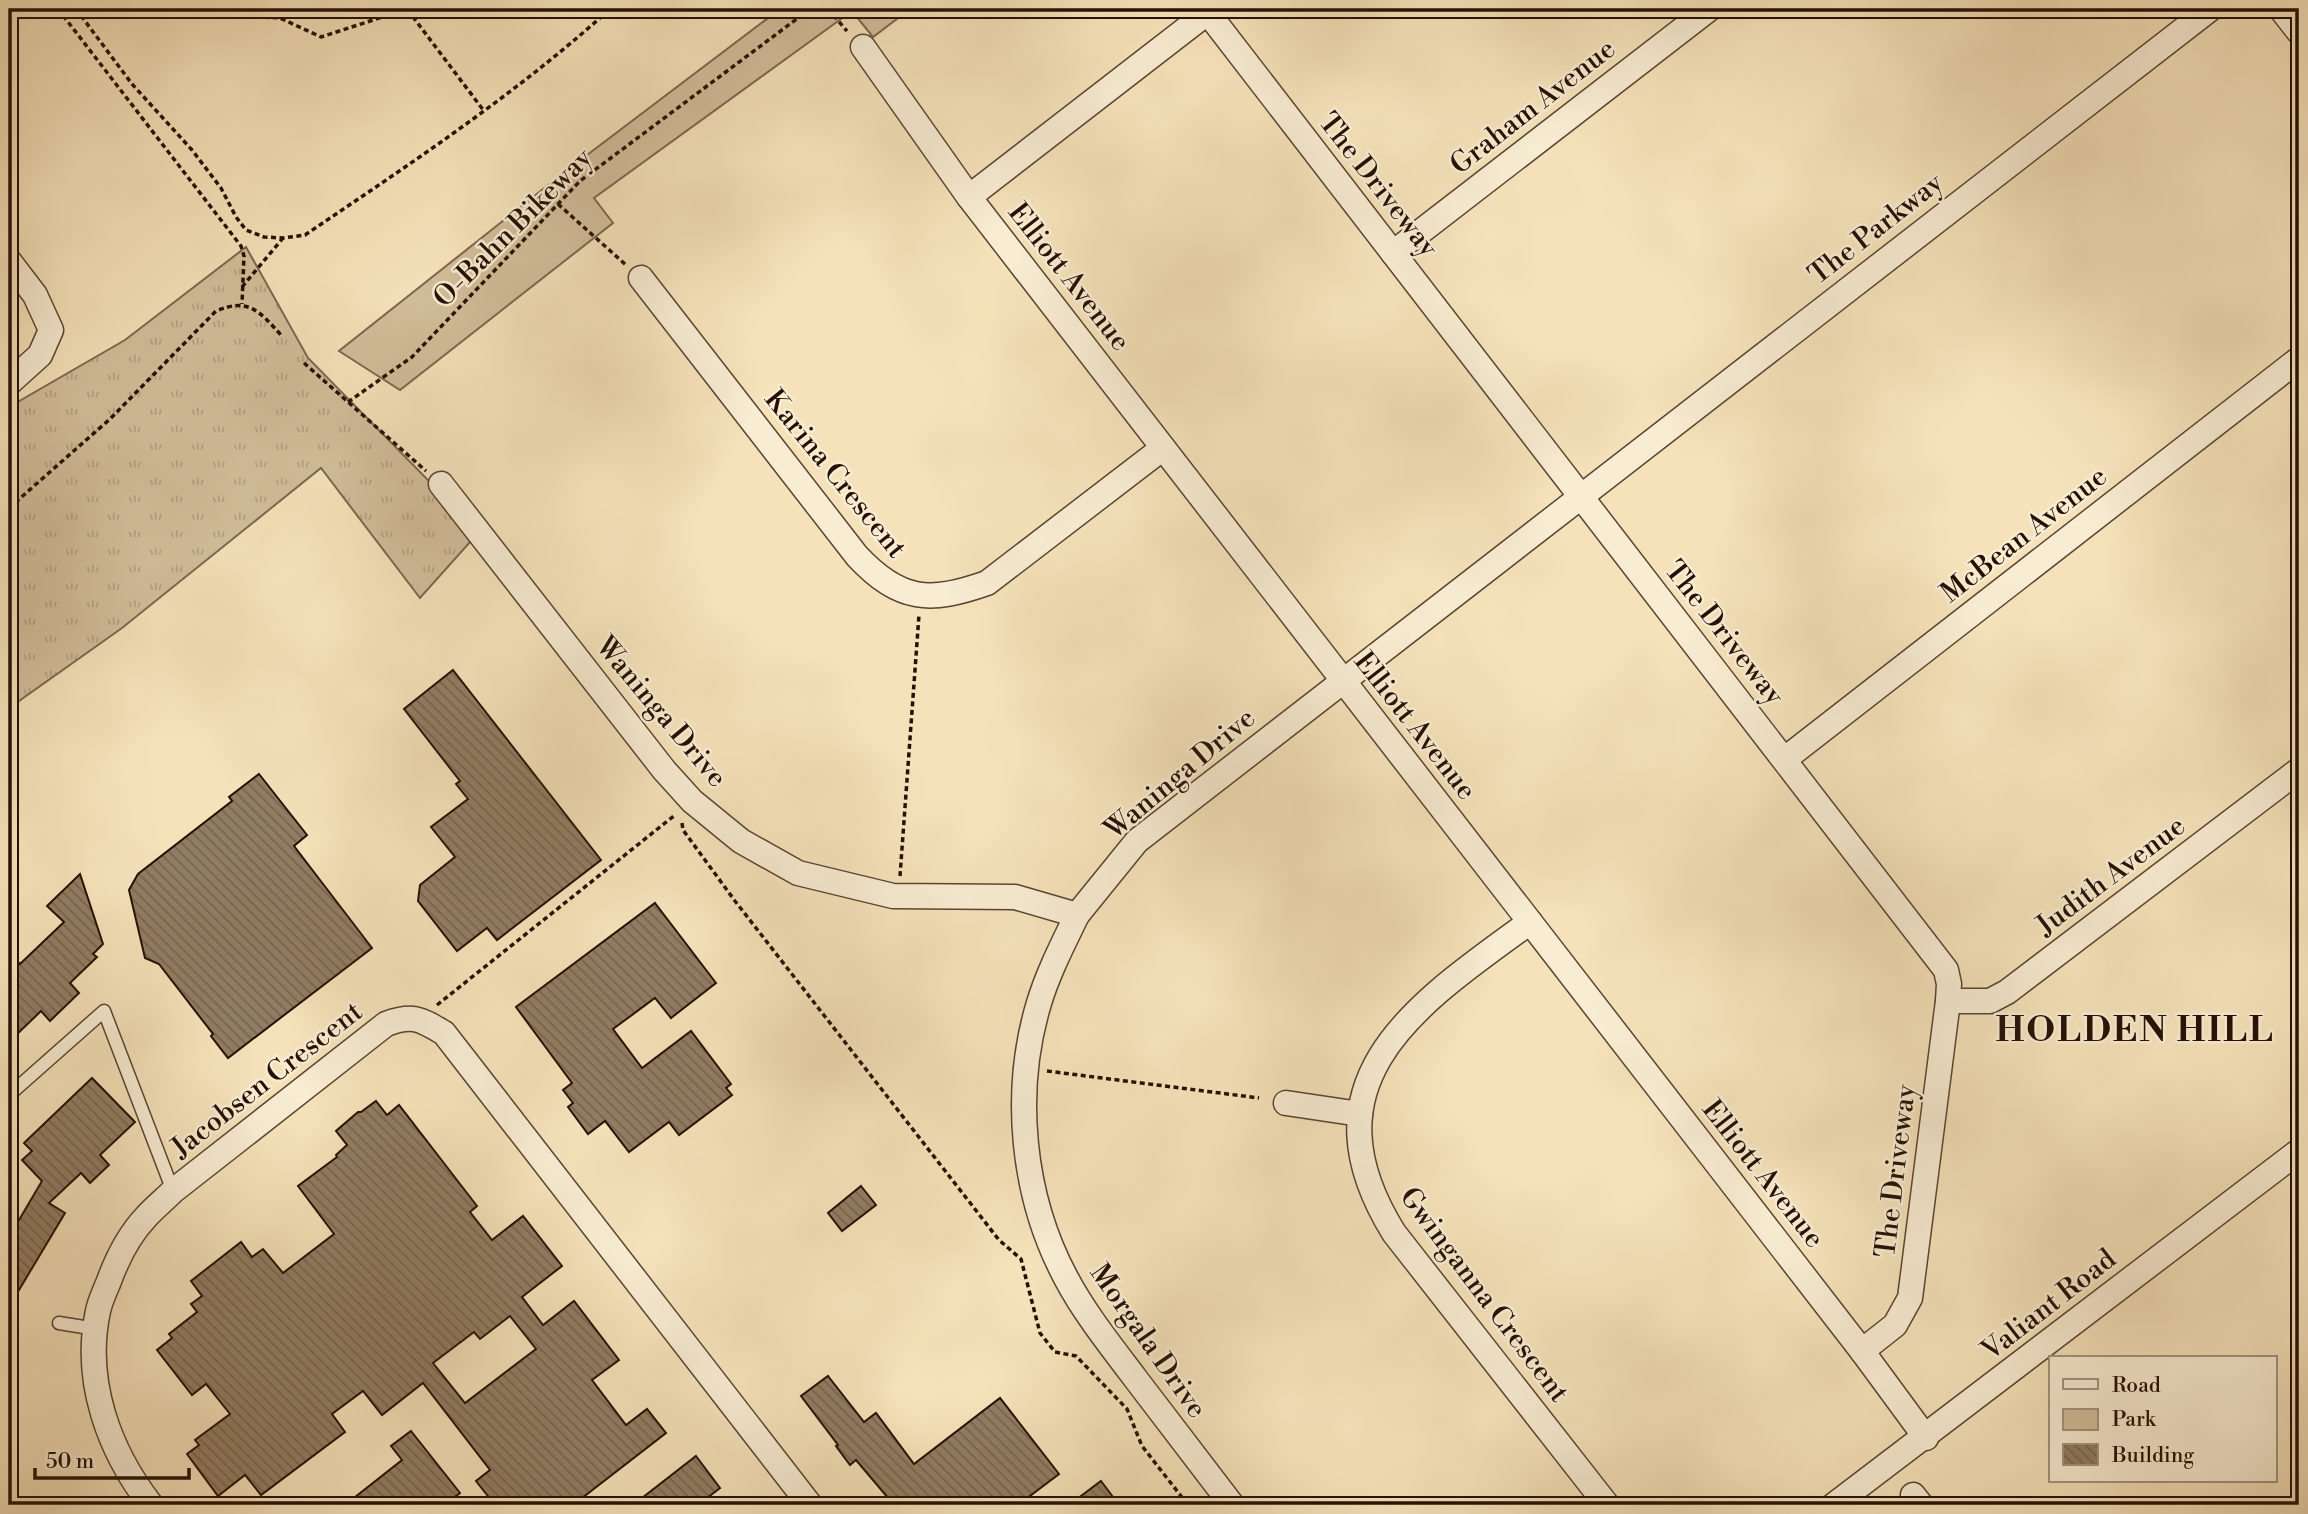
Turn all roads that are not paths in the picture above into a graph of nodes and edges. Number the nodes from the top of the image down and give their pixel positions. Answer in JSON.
{"nodes":[{"id":1,"x":1709,"y":9,"type":"edge"},
{"id":2,"x":2210,"y":9,"type":"edge"},
{"id":3,"x":2281,"y":9,"type":"edge"},
{"id":4,"x":1210,"y":11,"type":"edge"},
{"id":5,"x":2299,"y":32,"type":"edge"},
{"id":6,"x":863,"y":47,"type":"road end"},
{"id":7,"x":969,"y":197,"type":"junction"},
{"id":8,"x":1393,"y":253,"type":"junction"},
{"id":9,"x":9,"y":261,"type":"edge"},
{"id":10,"x":641,"y":278,"type":"road end"},
{"id":11,"x":2299,"y":359,"type":"edge"},
{"id":12,"x":9,"y":383,"type":"edge"},
{"id":13,"x":1163,"y":448,"type":"junction"},
{"id":14,"x":441,"y":484,"type":"road end"},
{"id":15,"x":1579,"y":497,"type":"junction"},
{"id":16,"x":1342,"y":680,"type":"junction"},
{"id":17,"x":1785,"y":759,"type":"junction"},
{"id":18,"x":2299,"y":770,"type":"edge"},
{"id":19,"x":1077,"y":915,"type":"junction"},
{"id":20,"x":1530,"y":922,"type":"junction"},
{"id":21,"x":1948,"y":1001,"type":"junction"},
{"id":22,"x":9,"y":1095,"type":"edge"},
{"id":23,"x":1286,"y":1103,"type":"dead end"},
{"id":24,"x":1360,"y":1114,"type":"junction"},
{"id":25,"x":2299,"y":1151,"type":"edge"},
{"id":26,"x":173,"y":1191,"type":"junction"},
{"id":27,"x":59,"y":1322,"type":"dead end"},
{"id":28,"x":96,"y":1329,"type":"junction"},
{"id":29,"x":1862,"y":1351,"type":"junction"},
{"id":30,"x":1926,"y":1438,"type":"junction"},
{"id":31,"x":151,"y":1505,"type":"edge"},
{"id":32,"x":810,"y":1505,"type":"edge"},
{"id":33,"x":1233,"y":1505,"type":"edge"},
{"id":34,"x":1607,"y":1505,"type":"edge"},
{"id":35,"x":1834,"y":1505,"type":"edge"}],
"edges":[{"from":1,"to":8,"type":"street","name":"Graham Avenue"},
{"from":2,"to":15,"type":"street","name":"The Parkway"},
{"from":3,"to":5,"type":"street"},
{"from":4,"to":7,"type":"street"},
{"from":4,"to":8,"type":"street","name":"The Driveway"},
{"from":6,"to":7,"type":"street","name":"Elliott Avenue"},
{"from":7,"to":13,"type":"street","name":"Elliott Avenue"},
{"from":8,"to":15,"type":"street","name":"The Driveway"},
{"from":9,"to":12,"type":"street"},
{"from":10,"to":13,"type":"street","name":"Karina Crescent"},
{"from":11,"to":17,"type":"street","name":"McBean Avenue"},
{"from":13,"to":16,"type":"street","name":"Elliott Avenue"},
{"from":14,"to":19,"type":"street","name":"Waninga Drive"},
{"from":15,"to":16,"type":"street","name":"Waninga Drive"},
{"from":15,"to":17,"type":"street","name":"The Driveway"},
{"from":16,"to":19,"type":"street","name":"Waninga Drive"},
{"from":16,"to":20,"type":"street","name":"Elliott Avenue"},
{"from":17,"to":21,"type":"street","name":"The Driveway"},
{"from":18,"to":21,"type":"street","name":"Judith Avenue"},
{"from":19,"to":33,"type":"street","name":"Morgala Drive"},
{"from":20,"to":24,"type":"street","name":"Gwinganna Crescent"},
{"from":20,"to":29,"type":"street","name":"Elliott Avenue"},
{"from":21,"to":29,"type":"street","name":"The Driveway"},
{"from":22,"to":26,"type":"lane"},
{"from":23,"to":24,"type":"street"},
{"from":24,"to":34,"type":"street","name":"Gwinganna Crescent"},
{"from":25,"to":30,"type":"street","name":"Valiant Road"},
{"from":26,"to":28,"type":"street","name":"Jacobsen Crescent"},
{"from":26,"to":32,"type":"street","name":"Jacobsen Crescent"},
{"from":27,"to":28,"type":"lane"},
{"from":28,"to":31,"type":"street","name":"Jacobsen Crescent"},
{"from":29,"to":30,"type":"street","name":"Elliott Avenue"},
{"from":30,"to":35,"type":"street","name":"Valiant Road"}]}
